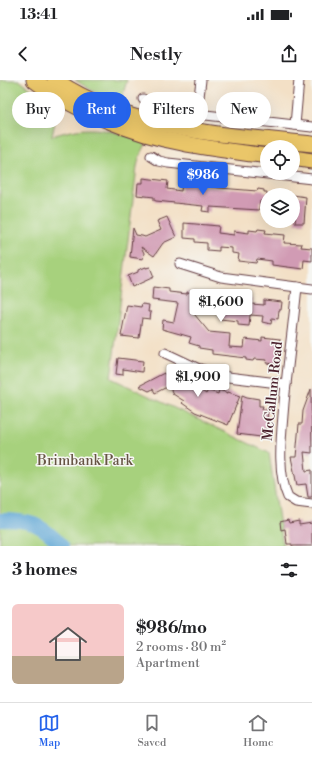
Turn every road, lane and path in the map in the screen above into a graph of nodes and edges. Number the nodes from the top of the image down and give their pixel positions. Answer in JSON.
{"nodes":[{"id":1,"x":34,"y":80,"type":"edge"},
{"id":2,"x":55,"y":80,"type":"edge"},
{"id":3,"x":202,"y":80,"type":"edge"},
{"id":4,"x":299,"y":80,"type":"edge"},
{"id":5,"x":200,"y":92,"type":"edge"},
{"id":6,"x":208,"y":115,"type":"edge"},
{"id":7,"x":295,"y":125,"type":"junction"},
{"id":8,"x":312,"y":127,"type":"edge"},
{"id":9,"x":312,"y":144,"type":"edge"},
{"id":10,"x":260,"y":155,"type":"edge"},
{"id":11,"x":151,"y":156,"type":"dead end"},
{"id":12,"x":300,"y":159,"type":"edge"},
{"id":13,"x":312,"y":160,"type":"edge"},
{"id":14,"x":312,"y":179,"type":"edge"},
{"id":15,"x":180,"y":264,"type":"dead end"},
{"id":16,"x":297,"y":287,"type":"junction"},
{"id":17,"x":312,"y":289,"type":"edge"},
{"id":18,"x":165,"y":353,"type":"dead end"},
{"id":19,"x":286,"y":384,"type":"junction"},
{"id":20,"x":312,"y":504,"type":"edge"}],
"edges":[{"from":1,"to":10,"type":"main road"},
{"from":2,"to":9,"type":"main road"},
{"from":3,"to":5,"type":"street"},
{"from":4,"to":7,"type":"street"},
{"from":6,"to":7,"type":"street"},
{"from":7,"to":8,"type":"street"},
{"from":11,"to":14,"type":"street"},
{"from":12,"to":13,"type":"main road"},
{"from":15,"to":16,"type":"street"},
{"from":16,"to":17,"type":"street"},
{"from":16,"to":19,"type":"street","name":"McCallum Road"},
{"from":18,"to":19,"type":"street"},
{"from":19,"to":20,"type":"street","name":"McCallum Road"}]}
